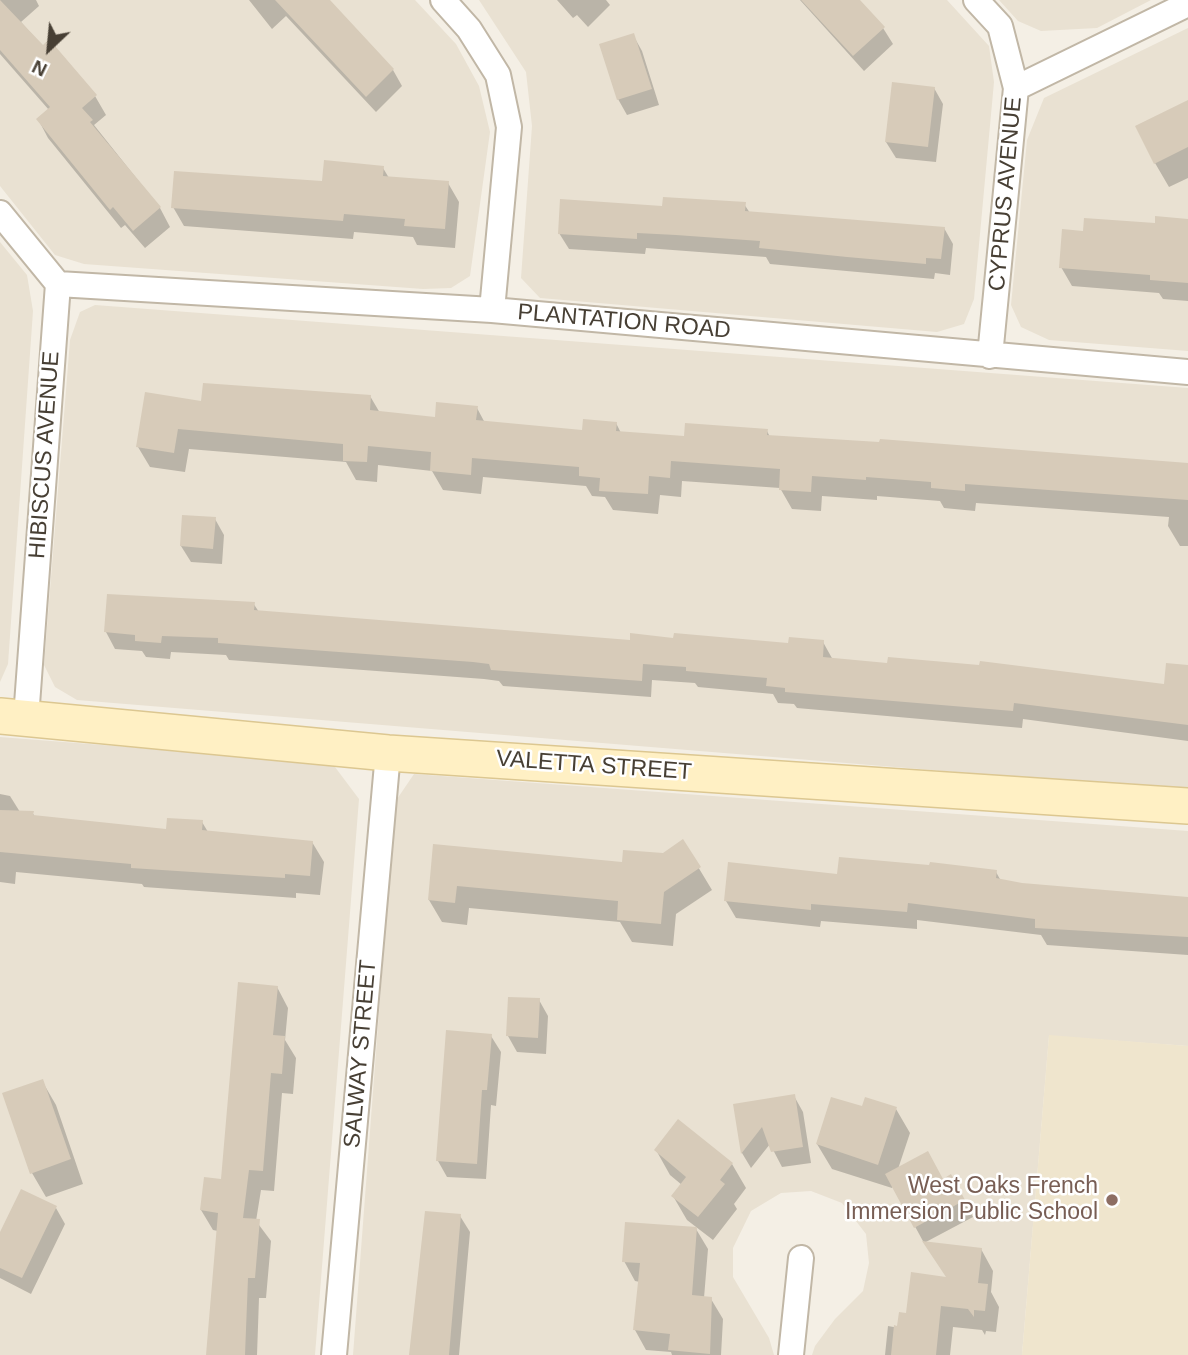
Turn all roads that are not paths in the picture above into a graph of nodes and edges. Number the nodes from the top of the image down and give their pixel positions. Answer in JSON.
{"nodes":[{"id":1,"x":443,"y":0,"type":"edge"},
{"id":2,"x":976,"y":0,"type":"edge"},
{"id":3,"x":1188,"y":4,"type":"edge"},
{"id":4,"x":1016,"y":88,"type":"junction"},
{"id":5,"x":0,"y":213,"type":"edge"},
{"id":6,"x":58,"y":284,"type":"junction"},
{"id":7,"x":492,"y":310,"type":"junction"},
{"id":8,"x":990,"y":356,"type":"junction"},
{"id":9,"x":1188,"y":372,"type":"edge"},
{"id":10,"x":13,"y":717,"type":"edge"},
{"id":11,"x":388,"y":753,"type":"junction"},
{"id":12,"x":1188,"y":806,"type":"edge"},
{"id":13,"x":801,"y":1258,"type":"dead end"},
{"id":14,"x":334,"y":1355,"type":"edge"},
{"id":15,"x":791,"y":1355,"type":"edge"}],
"edges":[{"from":1,"to":7,"type":"street"},
{"from":2,"to":4,"type":"street","name":"CYPRUS AVENUE"},
{"from":3,"to":4,"type":"street"},
{"from":4,"to":8,"type":"street","name":"CYPRUS AVENUE"},
{"from":5,"to":6,"type":"street"},
{"from":6,"to":7,"type":"street","name":"PLANTATION ROAD"},
{"from":6,"to":10,"type":"street","name":"HIBISCUS AVENUE"},
{"from":7,"to":8,"type":"street","name":"PLANTATION ROAD"},
{"from":8,"to":9,"type":"street","name":"PLANTATION ROAD"},
{"from":10,"to":11,"type":"street","name":"VALETTA STREET"},
{"from":11,"to":12,"type":"street","name":"VALETTA STREET"},
{"from":11,"to":14,"type":"street","name":"SALWAY STREET"},
{"from":13,"to":15,"type":"street"}]}
